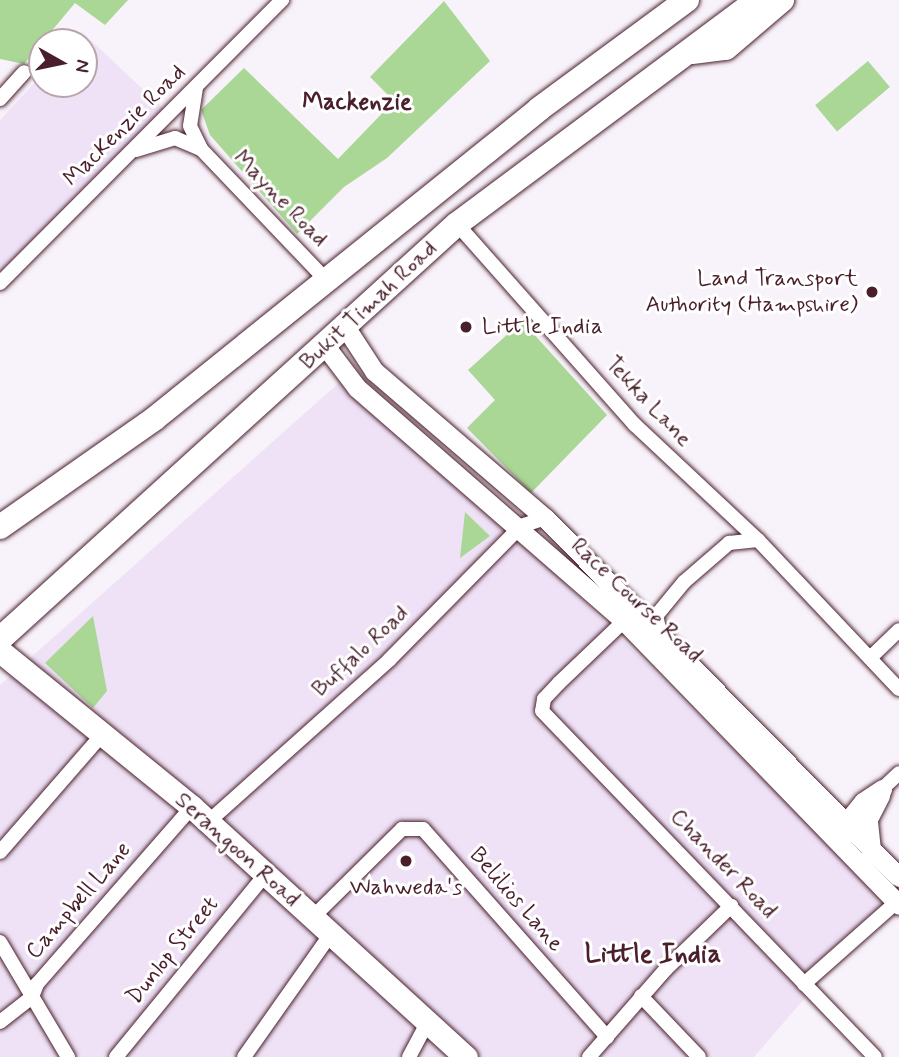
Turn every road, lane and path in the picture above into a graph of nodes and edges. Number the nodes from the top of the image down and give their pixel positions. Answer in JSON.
{"nodes":[{"id":1,"x":282,"y":0,"type":"edge"},
{"id":2,"x":687,"y":0,"type":"edge"},
{"id":3,"x":758,"y":0,"type":"edge"},
{"id":4,"x":782,"y":0,"type":"edge"},
{"id":5,"x":692,"y":52,"type":"junction"},
{"id":6,"x":24,"y":72,"type":"dead end"},
{"id":7,"x":196,"y":86,"type":"junction"},
{"id":8,"x":0,"y":99,"type":"edge"},
{"id":9,"x":201,"y":149,"type":"junction"},
{"id":10,"x":131,"y":151,"type":"junction"},
{"id":11,"x":457,"y":224,"type":"junction"},
{"id":12,"x":327,"y":281,"type":"junction"},
{"id":13,"x":0,"y":284,"type":"edge"},
{"id":14,"x":346,"y":328,"type":"junction"},
{"id":15,"x":326,"y":347,"type":"junction"},
{"id":16,"x":435,"y":426,"type":"junction"},
{"id":17,"x":421,"y":442,"type":"junction"},
{"id":18,"x":545,"y":518,"type":"junction"},
{"id":19,"x":521,"y":526,"type":"junction"},
{"id":20,"x":0,"y":527,"type":"edge"},
{"id":21,"x":758,"y":540,"type":"junction"},
{"id":22,"x":627,"y":611,"type":"junction"},
{"id":23,"x":899,"y":630,"type":"edge"},
{"id":24,"x":660,"y":632,"type":"junction"},
{"id":25,"x":0,"y":639,"type":"edge"},
{"id":26,"x":0,"y":651,"type":"edge"},
{"id":27,"x":870,"y":658,"type":"junction"},
{"id":28,"x":899,"y":689,"type":"edge"},
{"id":29,"x":98,"y":738,"type":"junction"},
{"id":30,"x":899,"y":773,"type":"edge"},
{"id":31,"x":882,"y":789,"type":"junction"},
{"id":32,"x":814,"y":791,"type":"junction"},
{"id":33,"x":863,"y":802,"type":"junction"},
{"id":34,"x":200,"y":815,"type":"junction"},
{"id":35,"x":846,"y":823,"type":"junction"},
{"id":36,"x":0,"y":841,"type":"edge"},
{"id":37,"x":0,"y":852,"type":"edge"},
{"id":38,"x":862,"y":852,"type":"junction"},
{"id":39,"x":265,"y":875,"type":"junction"},
{"id":40,"x":899,"y":877,"type":"edge"},
{"id":41,"x":898,"y":903,"type":"edge"},
{"id":42,"x":731,"y":906,"type":"junction"},
{"id":43,"x":312,"y":918,"type":"junction"},
{"id":44,"x":330,"y":935,"type":"junction"},
{"id":45,"x":0,"y":943,"type":"edge"},
{"id":46,"x":804,"y":984,"type":"junction"},
{"id":47,"x":641,"y":996,"type":"junction"},
{"id":48,"x":32,"y":997,"type":"junction"},
{"id":49,"x":0,"y":1022,"type":"edge"},
{"id":50,"x":428,"y":1022,"type":"junction"},
{"id":51,"x":607,"y":1037,"type":"junction"},
{"id":52,"x":68,"y":1057,"type":"edge"},
{"id":53,"x":116,"y":1057,"type":"edge"},
{"id":54,"x":243,"y":1057,"type":"edge"},
{"id":55,"x":409,"y":1057,"type":"edge"},
{"id":56,"x":466,"y":1057,"type":"edge"},
{"id":57,"x":589,"y":1057,"type":"edge"},
{"id":58,"x":699,"y":1057,"type":"edge"},
{"id":59,"x":876,"y":1057,"type":"edge"}],
"edges":[{"from":1,"to":7,"type":"street","name":"MacKenzie Road"},
{"from":2,"to":12,"type":"highway","name":"Bukit Timah Road"},
{"from":3,"to":5,"type":"highway","name":"Bukit Timah Road"},
{"from":4,"to":5,"type":"highway"},
{"from":5,"to":11,"type":"highway","name":"Bukit Timah Road"},
{"from":6,"to":8,"type":"street"},
{"from":7,"to":9,"type":"street","name":"Mayne Road"},
{"from":7,"to":10,"type":"street","name":"MacKenzie Road"},
{"from":9,"to":10,"type":"street","name":"Mayne Road"},
{"from":9,"to":12,"type":"street","name":"Mayne Road"},
{"from":10,"to":13,"type":"street","name":"MacKenzie Road"},
{"from":11,"to":14,"type":"highway","name":"Bukit Timah Road"},
{"from":11,"to":21,"type":"street","name":"Tekka Lane"},
{"from":12,"to":20,"type":"highway","name":"Bukit Timah Road"},
{"from":14,"to":15,"type":"highway","name":"Bukit Timah Road"},
{"from":14,"to":16,"type":"street","name":"Race Course Road"},
{"from":15,"to":17,"type":"street","name":"Race Course Road"},
{"from":15,"to":25,"type":"highway","name":"Bukit Timah Road"},
{"from":16,"to":17,"type":"street"},
{"from":16,"to":18,"type":"street","name":"Race Course Road"},
{"from":17,"to":19,"type":"street","name":"Race Course Road"},
{"from":18,"to":19,"type":"street","name":"Buffalo Road"},
{"from":18,"to":22,"type":"street","name":"Race Course Road"},
{"from":19,"to":22,"type":"street","name":"Race Course Road"},
{"from":19,"to":34,"type":"street","name":"Buffalo Road"},
{"from":21,"to":24,"type":"street"},
{"from":21,"to":27,"type":"street","name":"Tekka Lane"},
{"from":22,"to":24,"type":"street","name":"Race Course Road"},
{"from":22,"to":38,"type":"street","name":"Race Course Road"},
{"from":22,"to":42,"type":"street","name":"Chander Road"},
{"from":23,"to":27,"type":"street"},
{"from":24,"to":32,"type":"street","name":"Race Course Road"},
{"from":26,"to":29,"type":"main road","name":"Serangoon Road"},
{"from":27,"to":28,"type":"street","name":"Tekka Lane"},
{"from":29,"to":34,"type":"main road","name":"Serangoon Road"},
{"from":29,"to":36,"type":"street"},
{"from":29,"to":37,"type":"street"},
{"from":30,"to":31,"type":"street"},
{"from":31,"to":33,"type":"street"},
{"from":31,"to":38,"type":"street"},
{"from":32,"to":33,"type":"street"},
{"from":32,"to":35,"type":"street","name":"Race Course Road"},
{"from":33,"to":35,"type":"street"},
{"from":34,"to":39,"type":"main road","name":"Serangoon Road"},
{"from":34,"to":48,"type":"street","name":"Campbell Lane"},
{"from":35,"to":38,"type":"street"},
{"from":38,"to":40,"type":"street","name":"Race Course Road"},
{"from":38,"to":41,"type":"street","name":"Race Course Road"},
{"from":39,"to":43,"type":"main road","name":"Serangoon Road"},
{"from":39,"to":53,"type":"street","name":"Dunlop Street"},
{"from":41,"to":46,"type":"street"},
{"from":42,"to":46,"type":"street","name":"Chander Road"},
{"from":42,"to":47,"type":"street"},
{"from":43,"to":44,"type":"main road","name":"Serangoon Road"},
{"from":43,"to":51,"type":"street","name":"Belilios Lane"},
{"from":44,"to":50,"type":"main road","name":"Serangoon Road"},
{"from":44,"to":54,"type":"street"},
{"from":45,"to":48,"type":"street"},
{"from":46,"to":59,"type":"street","name":"Chander Road"},
{"from":47,"to":51,"type":"street"},
{"from":47,"to":58,"type":"street"},
{"from":48,"to":49,"type":"street","name":"Campbell Lane"},
{"from":48,"to":52,"type":"street"},
{"from":50,"to":55,"type":"street"},
{"from":50,"to":56,"type":"main road","name":"Serangoon Road"},
{"from":51,"to":57,"type":"street"}]}
